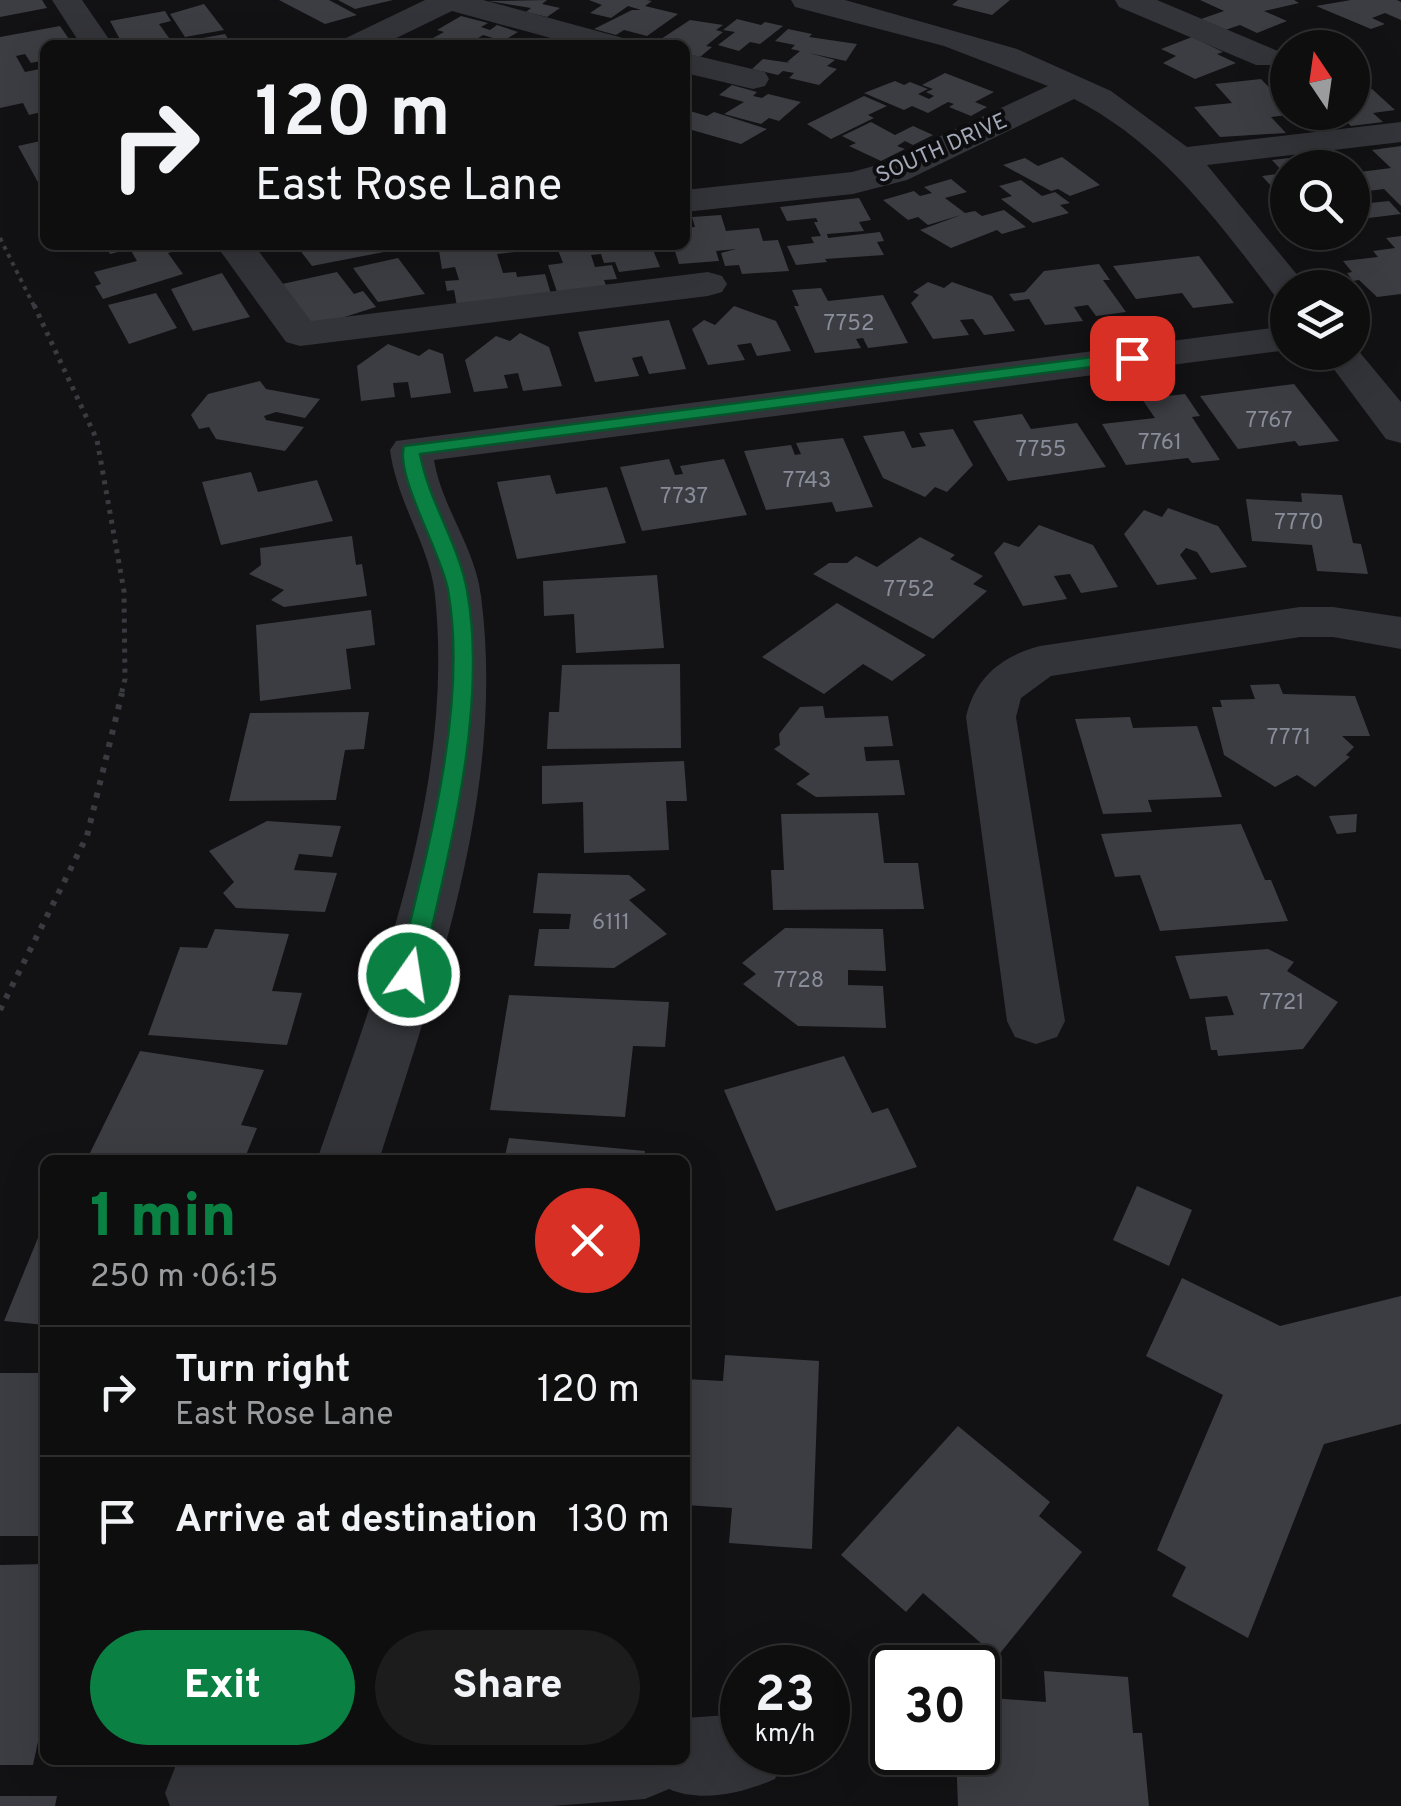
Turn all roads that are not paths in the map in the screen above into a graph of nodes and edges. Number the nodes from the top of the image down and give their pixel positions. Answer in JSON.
{"nodes":[{"id":1,"x":68,"y":0,"type":"edge"},
{"id":2,"x":448,"y":0,"type":"edge"},
{"id":3,"x":1130,"y":0,"type":"edge"},
{"id":4,"x":821,"y":2,"type":"edge"},
{"id":5,"x":93,"y":40,"type":"edge"},
{"id":6,"x":367,"y":40,"type":"edge"},
{"id":7,"x":594,"y":40,"type":"edge"},
{"id":8,"x":1266,"y":58,"type":"dead end"},
{"id":9,"x":690,"y":64,"type":"edge"},
{"id":10,"x":753,"y":79,"type":"dead end"},
{"id":11,"x":1072,"y":86,"type":"junction"},
{"id":12,"x":1401,"y":132,"type":"edge"},
{"id":13,"x":1180,"y":158,"type":"junction"},
{"id":14,"x":690,"y":200,"type":"edge"},
{"id":15,"x":238,"y":250,"type":"edge"},
{"id":16,"x":1274,"y":270,"type":"edge"},
{"id":17,"x":708,"y":284,"type":"dead end"},
{"id":18,"x":1270,"y":340,"type":"edge"},
{"id":19,"x":1355,"y":370,"type":"edge"},
{"id":20,"x":1401,"y":430,"type":"edge"},
{"id":21,"x":1401,"y":634,"type":"edge"},
{"id":22,"x":1036,"y":1021,"type":"dead end"},
{"id":23,"x":350,"y":1155,"type":"edge"},
{"id":24,"x":720,"y":1754,"type":"edge"},
{"id":25,"x":690,"y":1757,"type":"edge"},
{"id":26,"x":561,"y":1765,"type":"edge"},
{"id":27,"x":206,"y":1786,"type":"edge"}],
"edges":[{"from":1,"to":5,"type":"street"},
{"from":2,"to":6,"type":"street"},
{"from":2,"to":7,"type":"street"},
{"from":3,"to":8,"type":"street"},
{"from":4,"to":11,"type":"street"},
{"from":9,"to":10,"type":"street"},
{"from":11,"to":13,"type":"street"},
{"from":11,"to":14,"type":"street","name":"SOUTH DRIVE"},
{"from":12,"to":13,"type":"street"},
{"from":13,"to":16,"type":"street"},
{"from":15,"to":17,"type":"street"},
{"from":18,"to":23,"type":"street"},
{"from":19,"to":20,"type":"street"},
{"from":21,"to":22,"type":"street"},
{"from":24,"to":25,"type":"street"},
{"from":26,"to":27,"type":"street"}]}
